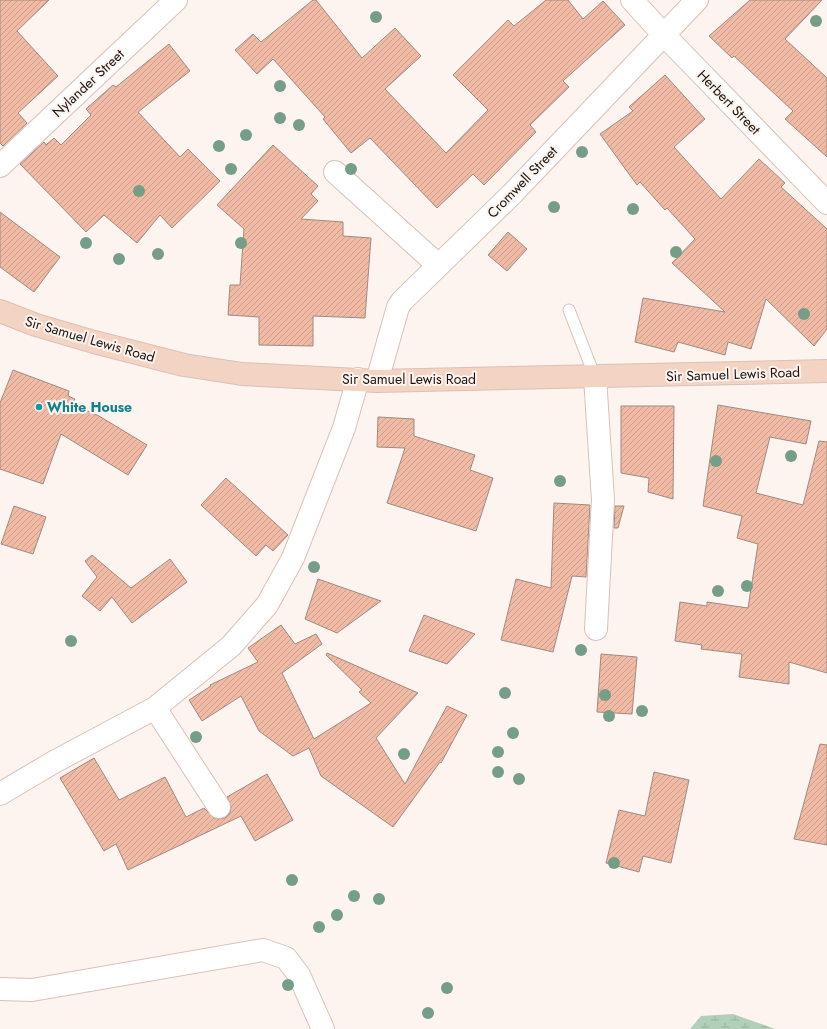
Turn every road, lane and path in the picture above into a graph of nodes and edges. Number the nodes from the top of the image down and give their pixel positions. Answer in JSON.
{"nodes":[{"id":1,"x":176,"y":0,"type":"edge"},
{"id":2,"x":632,"y":0,"type":"edge"},
{"id":3,"x":697,"y":0,"type":"edge"},
{"id":4,"x":663,"y":34,"type":"junction"},
{"id":5,"x":0,"y":166,"type":"edge"},
{"id":6,"x":335,"y":172,"type":"dead end"},
{"id":7,"x":827,"y":203,"type":"edge"},
{"id":8,"x":438,"y":265,"type":"junction"},
{"id":9,"x":568,"y":310,"type":"dead end"},
{"id":10,"x":0,"y":311,"type":"edge"},
{"id":11,"x":827,"y":371,"type":"edge"},
{"id":12,"x":594,"y":377,"type":"junction"},
{"id":13,"x":368,"y":380,"type":"junction"},
{"id":14,"x":596,"y":629,"type":"dead end"},
{"id":15,"x":155,"y":708,"type":"junction"},
{"id":16,"x":0,"y":794,"type":"edge"},
{"id":17,"x":219,"y":807,"type":"dead end"},
{"id":18,"x":0,"y":989,"type":"edge"},
{"id":19,"x":323,"y":1029,"type":"edge"}],
"edges":[{"from":1,"to":5,"type":"street","name":"Nylander Street"},
{"from":2,"to":4,"type":"street","name":"Herbert Street"},
{"from":3,"to":4,"type":"street","name":"Cromwell Street"},
{"from":4,"to":7,"type":"street","name":"Herbert Street"},
{"from":4,"to":8,"type":"street","name":"Cromwell Street"},
{"from":6,"to":8,"type":"street"},
{"from":8,"to":13,"type":"street","name":"Cromwell Street"},
{"from":9,"to":12,"type":"lane"},
{"from":10,"to":13,"type":"main road","name":"Sir Samuel Lewis Road"},
{"from":11,"to":12,"type":"main road","name":"Sir Samuel Lewis Road"},
{"from":12,"to":13,"type":"main road","name":"Sir Samuel Lewis Road"},
{"from":12,"to":14,"type":"street"},
{"from":13,"to":15,"type":"street","name":"Cromwell Street"},
{"from":15,"to":16,"type":"street","name":"Cromwell Street"},
{"from":15,"to":17,"type":"street"},
{"from":18,"to":19,"type":"street"}]}
